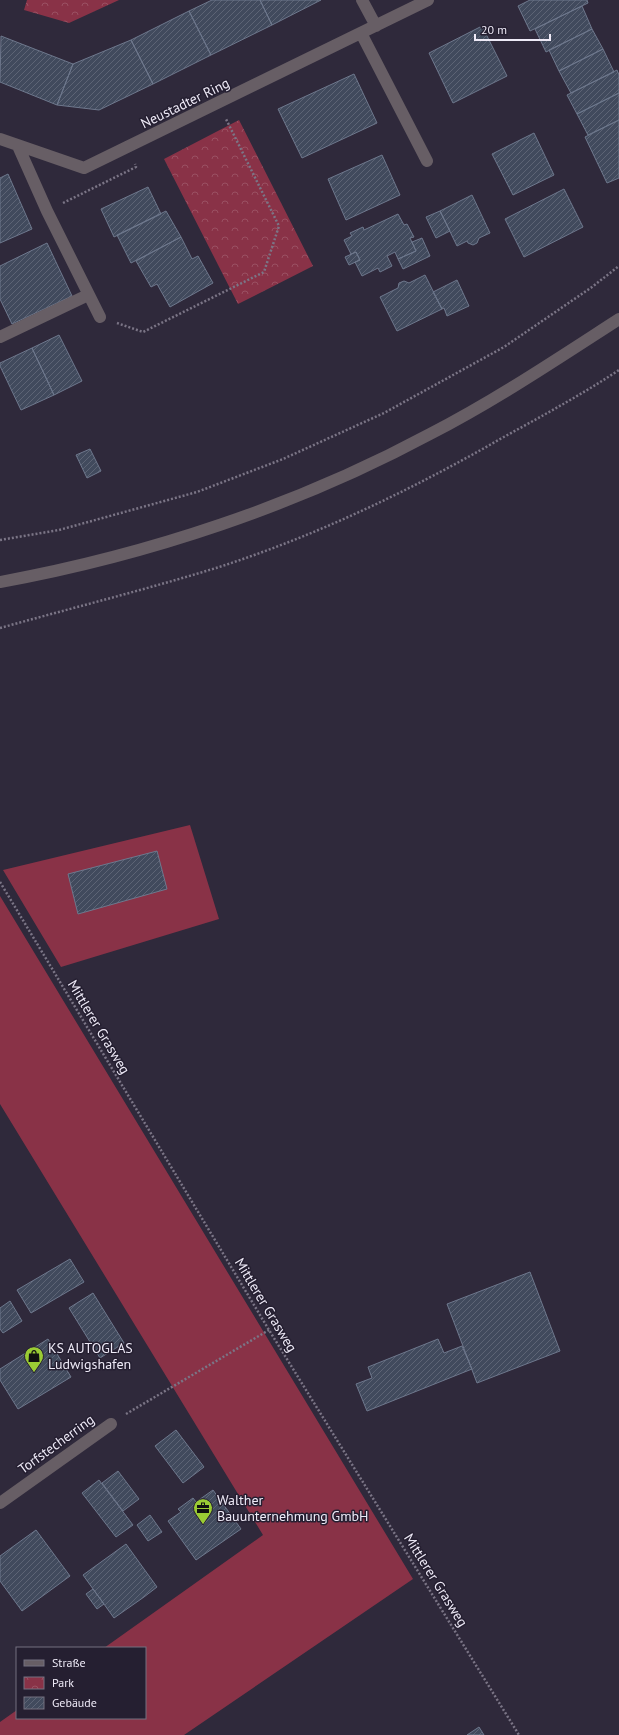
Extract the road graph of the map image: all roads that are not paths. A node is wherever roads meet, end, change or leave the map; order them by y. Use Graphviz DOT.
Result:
graph roads {
  1 [pos="362,0"];
  2 [pos="428,0"];
  3 [pos="376,26"];
  4 [pos="361,33"];
  5 [pos="0,139"];
  6 [pos="18,146"];
  7 [pos="427,161"];
  8 [pos="88,295"];
  9 [pos="100,317"];
  10 [pos="619,319"];
  11 [pos="0,337"];
  12 [pos="0,582"];
  13 [pos="110,1424"];
  14 [pos="0,1503"];
  1 -- 3 [label="street"];
  2 -- 3 [label="street, Neustadter Ring"];
  3 -- 4 [label="street, Neustadter Ring"];
  4 -- 6 [label="street, Neustadter Ring"];
  4 -- 7 [label="street"];
  5 -- 6 [label="street, Neustadter Ring"];
  6 -- 8 [label="street"];
  8 -- 9 [label="street"];
  8 -- 11 [label="street"];
  10 -- 12 [label="street"];
  13 -- 14 [label="street, Torfstecherring"];
}
